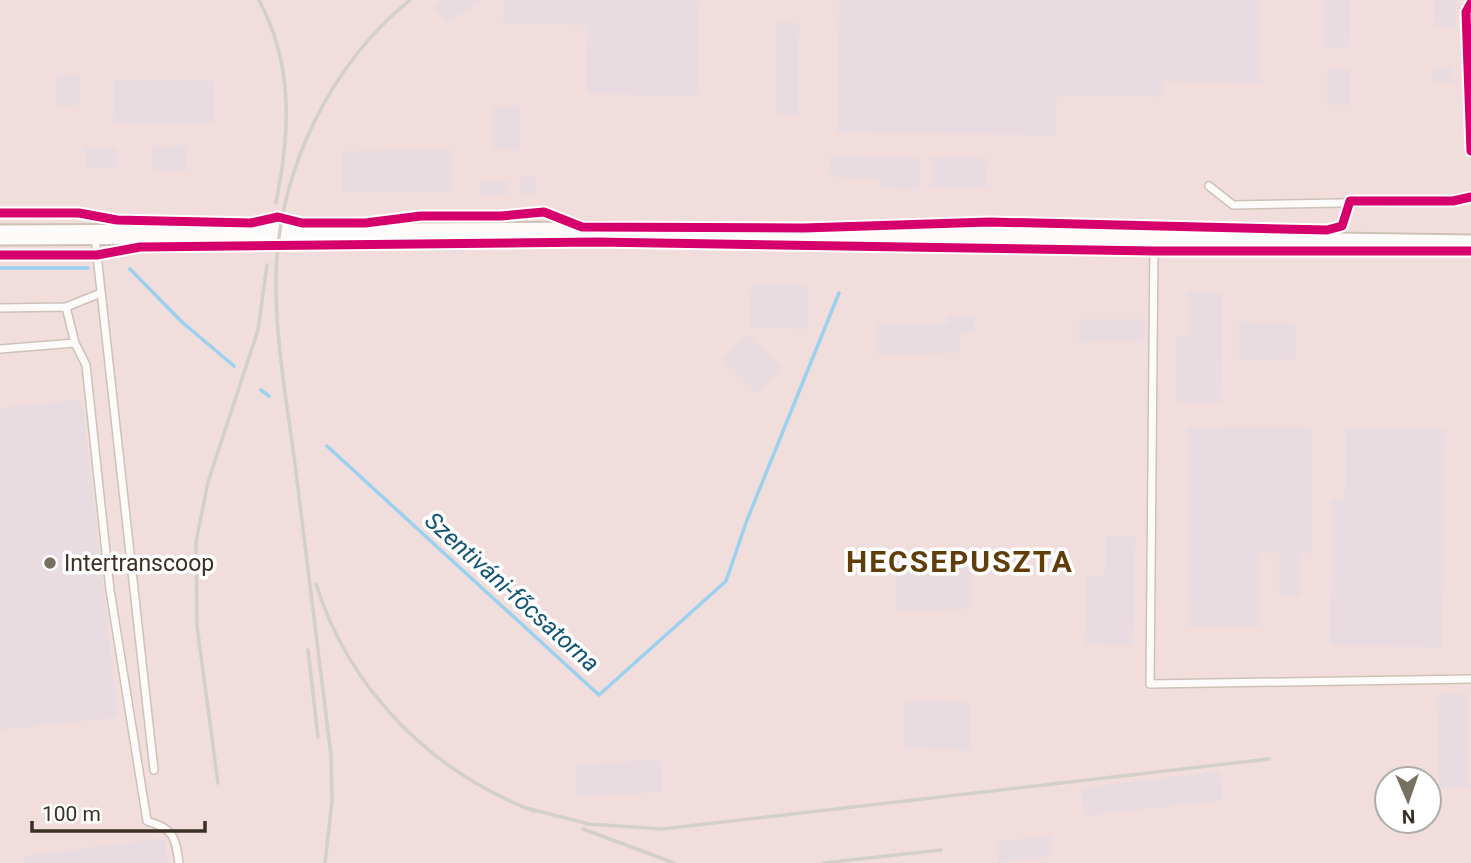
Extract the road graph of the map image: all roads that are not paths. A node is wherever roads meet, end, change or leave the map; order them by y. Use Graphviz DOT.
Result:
graph roads {
  1 [pos="1471,3"];
  2 [pos="1471,151"];
  3 [pos="1209,186"];
  4 [pos="1471,197"];
  5 [pos="95,233"];
  6 [pos="0,235"];
  7 [pos="1154,240"];
  8 [pos="1471,245"];
  9 [pos="101,293"];
  10 [pos="66,307"];
  11 [pos="0,308"];
  12 [pos="75,343"];
  13 [pos="0,349"];
  14 [pos="1471,679"];
  15 [pos="155,769"];
  16 [pos="179,863"];
  1 -- 2 [label="lane"];
  3 -- 4 [label="lane"];
  5 -- 6 [label="street"];
  5 -- 7 [label="street"];
  5 -- 9 [label="lane"];
  7 -- 8 [label="street"];
  7 -- 14 [label="lane"];
  9 -- 10 [label="lane"];
  9 -- 15 [label="lane"];
  10 -- 11 [label="lane"];
  10 -- 12 [label="lane"];
  12 -- 13 [label="lane"];
  12 -- 16 [label="lane"];
}
